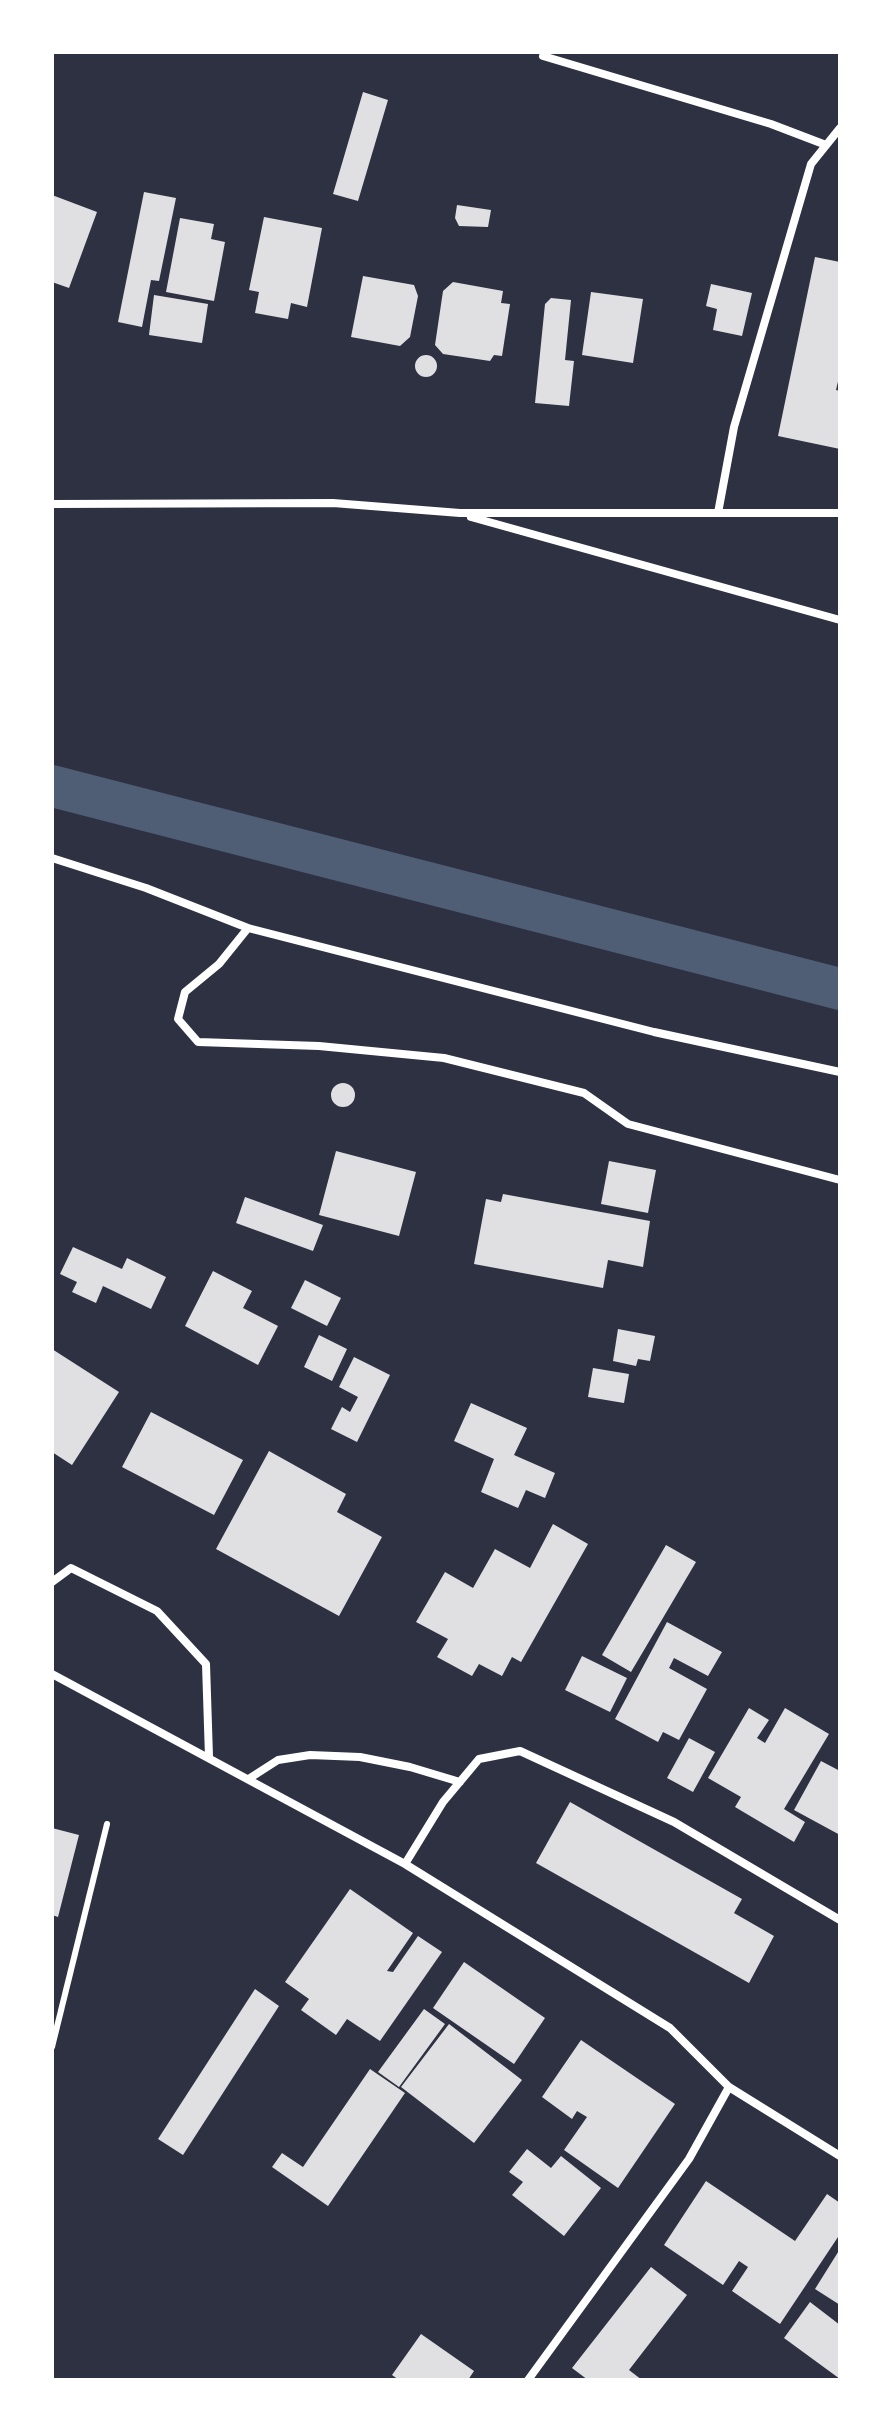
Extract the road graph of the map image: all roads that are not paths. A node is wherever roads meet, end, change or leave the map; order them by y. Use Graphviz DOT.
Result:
graph roads {
  1 [pos="543,56"];
  2 [pos="840,128"];
  3 [pos="826,145"];
  4 [pos="52,504"];
  5 [pos="460,513"];
  6 [pos="718,513"];
  7 [pos="840,513"];
  8 [pos="840,620"];
  9 [pos="52,858"];
  10 [pos="248,928"];
  11 [pos="840,1072"];
  12 [pos="840,1180"];
  13 [pos="52,1582"];
  14 [pos="52,1674"];
  15 [pos="209,1757"];
  16 [pos="250,1778"];
  17 [pos="460,1782"];
  18 [pos="107,1824"];
  19 [pos="405,1864"];
  20 [pos="840,1920"];
  21 [pos="52,2047"];
  22 [pos="729,2087"];
  23 [pos="840,2156"];
  24 [pos="528,2380"];
  1 -- 3 [label="street"];
  2 -- 3 [label="street"];
  3 -- 6 [label="street"];
  4 -- 5 [label="street"];
  5 -- 6 [label="street"];
  5 -- 8 [label="street"];
  6 -- 7 [label="street"];
  9 -- 10 [label="street"];
  10 -- 11 [label="street"];
  10 -- 12 [label="street"];
  13 -- 15 [label="street"];
  14 -- 15 [label="street"];
  15 -- 16 [label="street"];
  16 -- 17 [label="street"];
  16 -- 19 [label="street"];
  17 -- 19 [label="street"];
  17 -- 20 [label="street"];
  18 -- 21 [label="lane"];
  19 -- 22 [label="street"];
  22 -- 23 [label="street"];
  22 -- 24 [label="street"];
}
